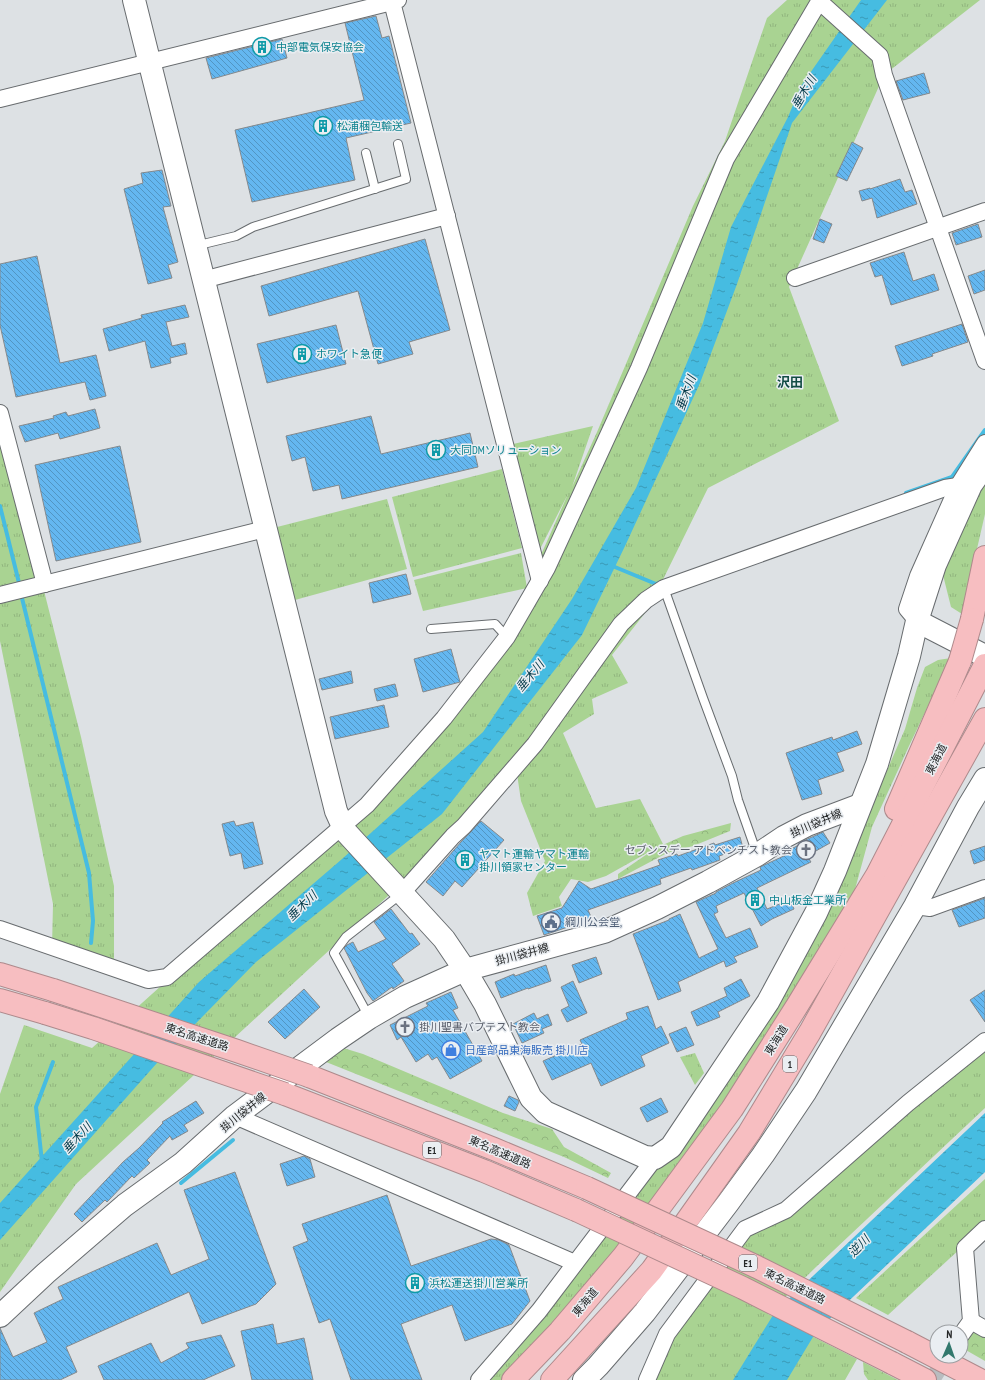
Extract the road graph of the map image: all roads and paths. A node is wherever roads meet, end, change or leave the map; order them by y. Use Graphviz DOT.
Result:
graph roads {
  1 [pos="134,0"];
  2 [pos="395,1"];
  3 [pos="820,1"];
  4 [pos="149,62"];
  5 [pos="0,99"];
  6 [pos="398,144"];
  7 [pos="366,153"];
  8 [pos="375,189"];
  9 [pos="985,211"];
  10 [pos="447,216"];
  11 [pos="938,227"];
  12 [pos="194,246"];
  13 [pos="795,278"];
  14 [pos="203,280"];
  15 [pos="985,361"];
  16 [pos="0,414"];
  17 [pos="985,443"];
  18 [pos="985,465"];
  19 [pos="958,486"];
  20 [pos="265,529"];
  21 [pos="985,557"];
  22 [pos="540,581"];
  23 [pos="39,586"];
  24 [pos="664,588"];
  25 [pos="0,595"];
  26 [pos="917,621"];
  27 [pos="431,629"];
  28 [pos="507,637"];
  29 [pos="984,664"];
  30 [pos="985,719"];
  31 [pos="985,779"];
  32 [pos="860,805"];
  33 [pos="344,828"];
  34 [pos="757,855"];
  35 [pos="985,888"];
  36 [pos="398,889"];
  37 [pos="915,906"];
  38 [pos="845,928"];
  39 [pos="0,929"];
  40 [pos="465,970"];
  41 [pos="0,974"];
  42 [pos="0,1000"];
  43 [pos="369,1018"];
  44 [pos="985,1040"];
  45 [pos="235,1116"];
  46 [pos="654,1158"];
  47 [pos="985,1229"];
  48 [pos="575,1263"];
  49 [pos="0,1316"];
  50 [pos="978,1325"];
  51 [pos="969,1330"];
  52 [pos="479,1380"];
  53 [pos="513,1380"];
  54 [pos="552,1380"];
  55 [pos="584,1380"];
  56 [pos="647,1380"];
  57 [pos="925,1380"];
  58 [pos="980,1380"];
  1 -- 4 [label="street"];
  2 -- 4 [label="street"];
  2 -- 10 [label="street"];
  3 -- 11 [label="street"];
  3 -- 22 [label="street"];
  4 -- 5 [label="street"];
  4 -- 12 [label="street"];
  6 -- 8 [label="lane"];
  7 -- 8 [label="lane"];
  8 -- 12 [label="lane"];
  9 -- 11 [label="street"];
  10 -- 14 [label="street"];
  10 -- 22 [label="street"];
  11 -- 13 [label="street"];
  11 -- 15 [label="street"];
  12 -- 14 [label="street"];
  14 -- 20 [label="street"];
  16 -- 23 [label="street"];
  17 -- 19 [label="street"];
  18 -- 26 [label="street"];
  19 -- 24 [label="street"];
  19 -- 26 [label="street"];
  20 -- 23 [label="street"];
  20 -- 33 [label="street"];
  21 -- 38 [label="highway, 1, bridge"];
  22 -- 28 [label="street"];
  23 -- 25 [label="street"];
  24 -- 34 [label="lane"];
  24 -- 36 [label="street"];
  26 -- 29 [label="street"];
  26 -- 32 [label="street"];
  27 -- 28 [label="lane"];
  28 -- 33 [label="street"];
  29 -- 38 [label="highway, 東海道 / 1"];
  30 -- 54 [label="highway, 東海道 / 1"];
  31 -- 37 [label="street"];
  32 -- 34 [label="street, 掛川袋井線"];
  32 -- 46 [label="street"];
  33 -- 36 [label="street"];
  33 -- 39 [label="street"];
  34 -- 40 [label="street, 掛川袋井線"];
  35 -- 37 [label="street"];
  36 -- 40 [label="street"];
  36 -- 43 [label="lane"];
  37 -- 55 [label="street"];
  38 -- 53 [label="highway, 東海道 / 1"];
  40 -- 43 [label="street, 掛川袋井線"];
  40 -- 46 [label="street"];
  41 -- 58 [label="highway, 東名高速道路 / E1, bridge"];
  42 -- 57 [label="highway, E1, bridge"];
  43 -- 45 [label="street, 掛川袋井線"];
  44 -- 56 [label="street"];
  45 -- 48 [label="street"];
  45 -- 49 [label="street, 掛川袋井線"];
  46 -- 48 [label="street"];
  47 -- 50 [label="street"];
  48 -- 52 [label="street"];
  50 -- 51 [label="street"];
}
